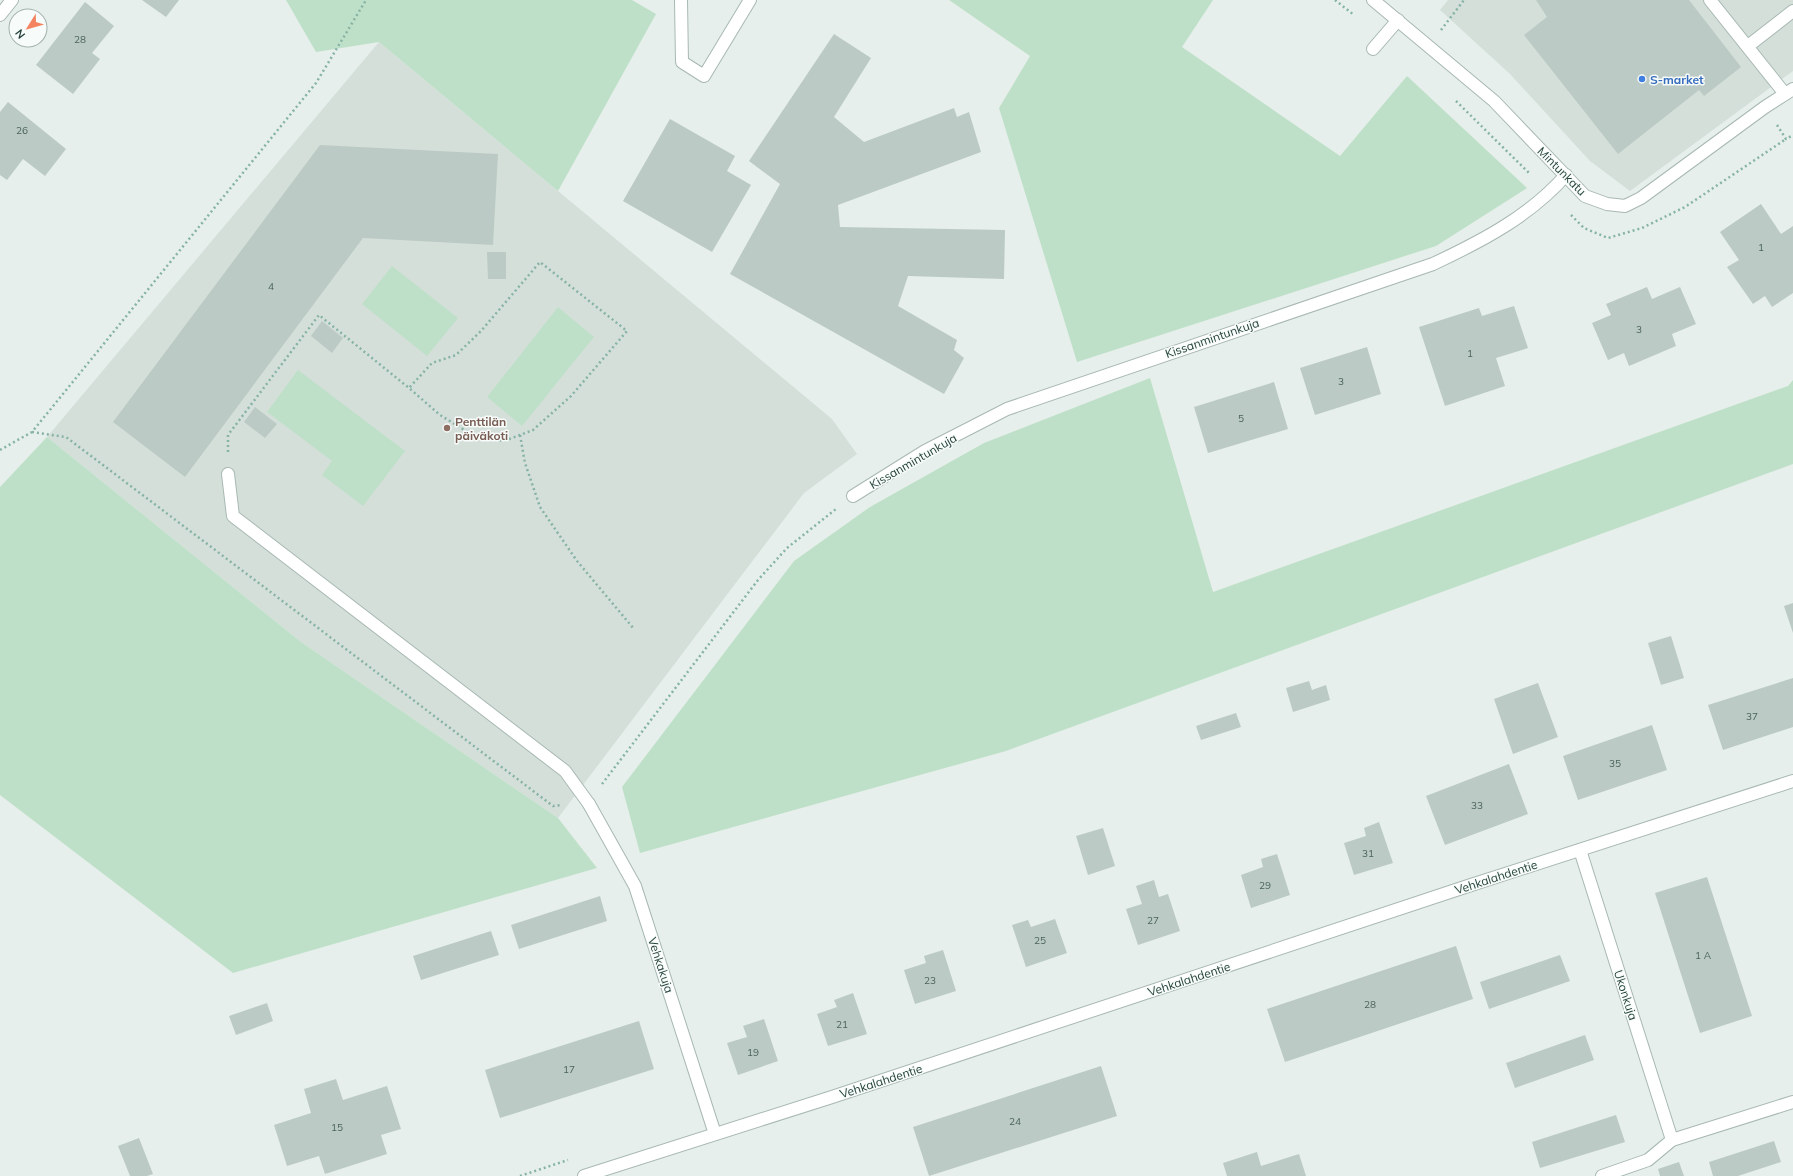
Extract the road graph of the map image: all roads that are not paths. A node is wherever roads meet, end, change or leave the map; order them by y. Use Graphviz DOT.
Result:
graph roads {
  1 [pos="12,0"];
  2 [pos="681,0"];
  3 [pos="750,0"];
  4 [pos="1373,0"];
  5 [pos="1710,0"];
  6 [pos="1793,10"];
  7 [pos="0,16"];
  8 [pos="1398,20"];
  9 [pos="1748,46"];
  10 [pos="1373,49"];
  11 [pos="1789,92"];
  12 [pos="1566,175"];
  13 [pos="228,474"];
  14 [pos="853,496"];
  15 [pos="1793,781"];
  16 [pos="1580,850"];
  17 [pos="1793,1102"];
  18 [pos="715,1134"];
  19 [pos="1672,1140"];
  20 [pos="584,1176"];
  21 [pos="1602,1176"];
  1 -- 7 [label="street"];
  2 -- 3 [label="street"];
  4 -- 8 [label="street, Mintunkatu"];
  5 -- 9 [label="street"];
  6 -- 9 [label="street"];
  8 -- 10 [label="street"];
  8 -- 12 [label="street, Mintunkatu"];
  9 -- 11 [label="street"];
  11 -- 12 [label="street, Mintunkatu"];
  12 -- 14 [label="street, Kissanmintunkuja"];
  13 -- 18 [label="street, Vehkakuja"];
  15 -- 16 [label="street, Vehkalahdentie"];
  16 -- 18 [label="street, Vehkalahdentie"];
  16 -- 19 [label="street, Ukonkuja"];
  17 -- 19 [label="street"];
  18 -- 20 [label="street, Vehkalahdentie"];
  19 -- 21 [label="street"];
}
